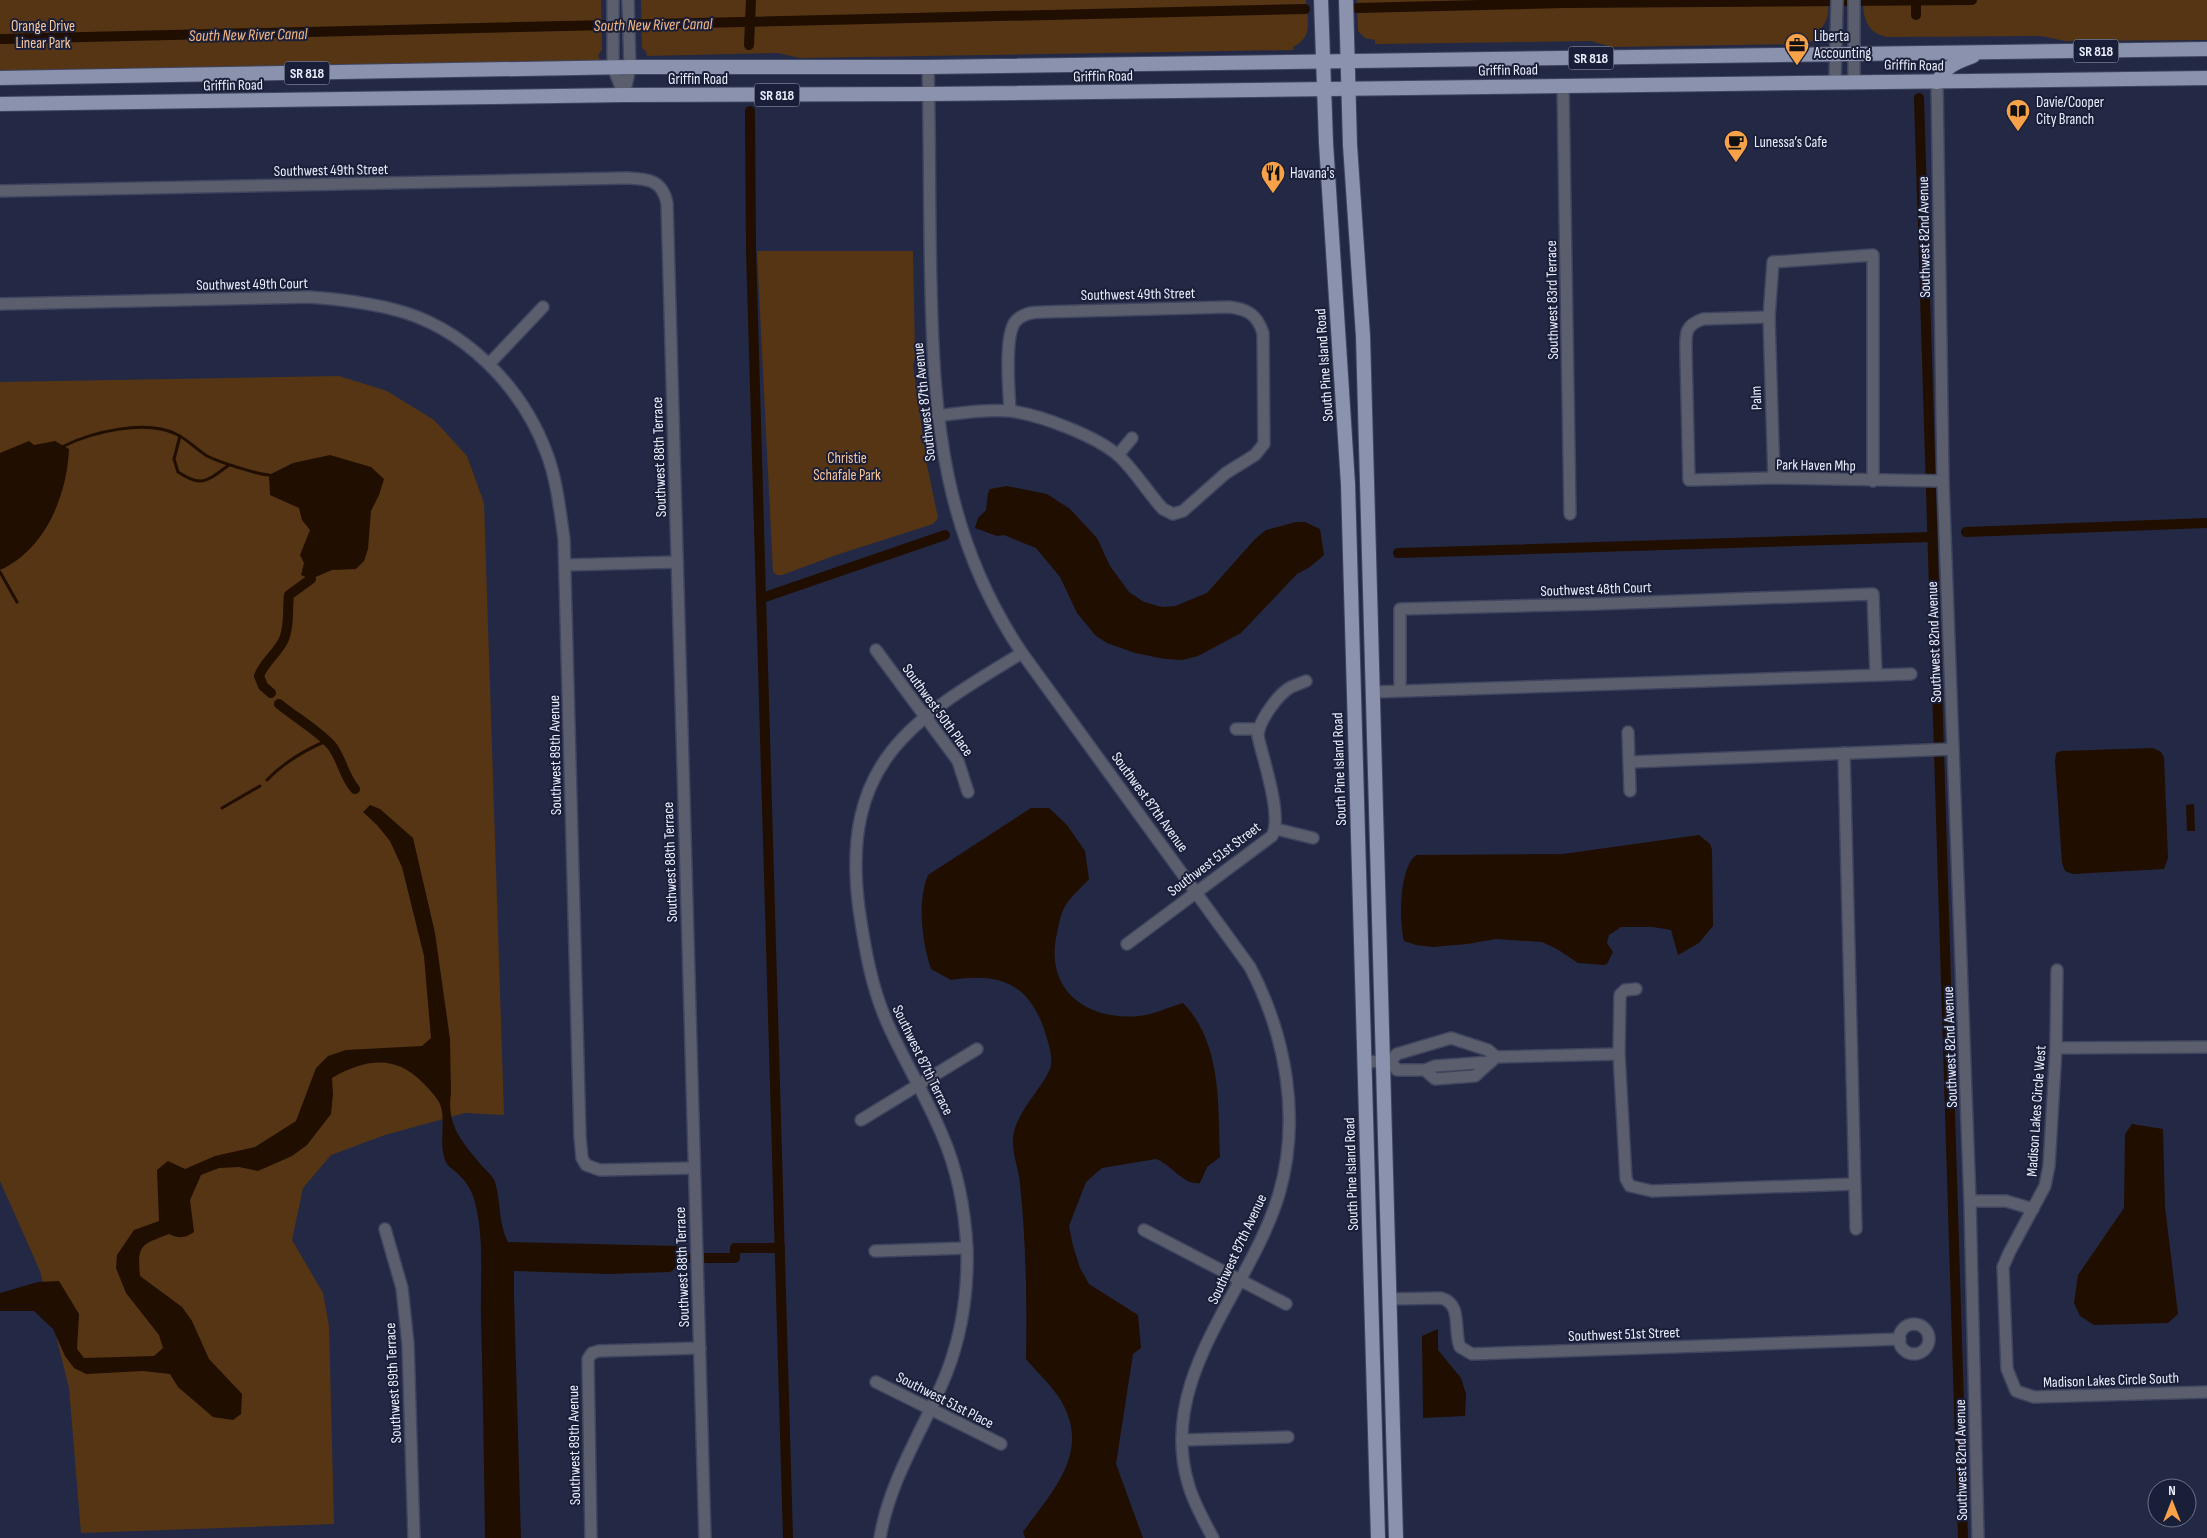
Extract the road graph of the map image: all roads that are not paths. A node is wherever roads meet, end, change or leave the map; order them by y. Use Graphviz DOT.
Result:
graph roads {
  1 [pos="612,0"];
  2 [pos="628,0"];
  3 [pos="1322,0"];
  4 [pos="1346,0"];
  5 [pos="1837,0"];
  6 [pos="1854,0"];
  7 [pos="2207,49"];
  8 [pos="1985,52"];
  9 [pos="1836,54"];
  10 [pos="1854,54"];
  11 [pos="1347,61"];
  12 [pos="1323,62"];
  13 [pos="630,67"];
  14 [pos="928,67"];
  15 [pos="613,68"];
  16 [pos="0,78"];
  17 [pos="2207,78"];
  18 [pos="1835,81"];
  19 [pos="1854,81"];
  20 [pos="1937,82"];
  21 [pos="1563,86"];
  22 [pos="1348,89"];
  23 [pos="1324,90"];
  24 [pos="929,94"];
  25 [pos="624,95"];
  26 [pos="0,104"];
  27 [pos="660,187"];
  28 [pos="0,191"];
  29 [pos="0,304"];
  30 [pos="543,307"];
  31 [pos="1769,317"];
  32 [pos="489,364"];
  33 [pos="1010,411"];
  34 [pos="937,416"];
  35 [pos="1132,438"];
  36 [pos="1118,455"];
  37 [pos="1774,478"];
  38 [pos="1873,481"];
  39 [pos="1943,481"];
  40 [pos="1570,514"];
  41 [pos="677,562"];
  42 [pos="565,565"];
  43 [pos="876,650"];
  44 [pos="1022,653"];
  45 [pos="1911,674"];
  46 [pos="1876,675"];
  47 [pos="1306,681"];
  48 [pos="1400,690"];
  49 [pos="1373,692"];
  50 [pos="925,716"];
  51 [pos="1236,729"];
  52 [pos="1258,729"];
  53 [pos="1628,732"];
  54 [pos="1948,750"];
  55 [pos="1844,753"];
  56 [pos="1630,762"];
  57 [pos="1630,791"];
  58 [pos="968,792"];
  59 [pos="1357,813"];
  60 [pos="1376,813"];
  61 [pos="1276,829"];
  62 [pos="1313,838"];
  63 [pos="1197,892"];
  64 [pos="1127,944"];
  65 [pos="2057,970"];
  66 [pos="1636,989"];
  67 [pos="1468,1044"];
  68 [pos="2207,1047"];
  69 [pos="2056,1048"];
  70 [pos="977,1049"];
  71 [pos="1619,1054"];
  72 [pos="1494,1059"];
  73 [pos="1386,1061"];
  74 [pos="1364,1062"];
  75 [pos="1461,1064"];
  76 [pos="1425,1070"];
  77 [pos="1460,1078"];
  78 [pos="918,1085"];
  79 [pos="862,1120"];
  80 [pos="694,1168"];
  81 [pos="1854,1184"];
  82 [pos="1970,1200"];
  83 [pos="2032,1209"];
  84 [pos="385,1228"];
  85 [pos="1856,1229"];
  86 [pos="1144,1230"];
  87 [pos="967,1248"];
  88 [pos="875,1251"];
  89 [pos="1241,1280"];
  90 [pos="1389,1299"];
  91 [pos="1286,1304"];
  92 [pos="1900,1339"];
  93 [pos="700,1348"];
  94 [pos="876,1382"];
  95 [pos="2016,1391"];
  96 [pos="2207,1392"];
  97 [pos="930,1409"];
  98 [pos="1288,1437"];
  99 [pos="1182,1440"];
  100 [pos="1000,1444"];
  101 [pos="414,1538"];
  102 [pos="591,1538"];
  103 [pos="705,1538"];
  104 [pos="880,1538"];
  105 [pos="1213,1538"];
  106 [pos="1378,1538"];
  107 [pos="1396,1538"];
  108 [pos="1978,1538"];
  1 -- 15 [label="street"];
  2 -- 13 [label="street"];
  3 -- 12 [label="main road, South Pine Island Road"];
  4 -- 11 [label="main road"];
  5 -- 9 [label="street"];
  6 -- 10 [label="street"];
  7 -- 8 [label="main road, Griffin Road / SR 818"];
  8 -- 10 [label="main road, Griffin Road / SR 818"];
  8 -- 20 [label="main road"];
  9 -- 10 [label="main road, Griffin Road / SR 818"];
  9 -- 11 [label="main road, Griffin Road / SR 818"];
  9 -- 18 [label="street"];
  10 -- 19 [label="street"];
  11 -- 12 [label="main road, Griffin Road / SR 818"];
  11 -- 22 [label="main road"];
  12 -- 14 [label="main road, Griffin Road / SR 818"];
  12 -- 23 [label="main road, South Pine Island Road"];
  13 -- 14 [label="main road, Griffin Road / SR 818"];
  13 -- 15 [label="main road, Griffin Road / SR 818"];
  13 -- 25 [label="street"];
  14 -- 24 [label="street, Southwest 87th Avenue"];
  15 -- 16 [label="main road, Griffin Road / SR 818"];
  15 -- 25 [label="street"];
  17 -- 20 [label="main road, Griffin Road / SR 818"];
  18 -- 19 [label="main road, Griffin Road / SR 818"];
  18 -- 21 [label="main road, Griffin Road / SR 818"];
  19 -- 20 [label="main road, Griffin Road / SR 818"];
  20 -- 39 [label="street, Southwest 82nd Avenue"];
  21 -- 22 [label="main road, Griffin Road / SR 818"];
  21 -- 40 [label="street, Southwest 83rd Terrace"];
  22 -- 23 [label="main road, Griffin Road / SR 818"];
  22 -- 49 [label="main road"];
  23 -- 24 [label="main road, Griffin Road / SR 818"];
  23 -- 59 [label="main road, South Pine Island Road"];
  24 -- 25 [label="main road, Griffin Road / SR 818"];
  24 -- 34 [label="street, Southwest 87th Avenue"];
  25 -- 26 [label="main road, Griffin Road / SR 818"];
  27 -- 28 [label="street, Southwest 49th Street"];
  27 -- 41 [label="street, Southwest 88th Terrace"];
  29 -- 32 [label="street, Southwest 49th Court"];
  30 -- 32 [label="street"];
  31 -- 37 [label="street, Palm"];
  31 -- 37 [label="street, Park Haven Mhp"];
  31 -- 38 [label="street, Palm"];
  32 -- 42 [label="street, Southwest 89th Avenue"];
  33 -- 34 [label="street"];
  33 -- 36 [label="street"];
  33 -- 36 [label="street, Southwest 49th Street"];
  34 -- 44 [label="street, Southwest 87th Avenue"];
  35 -- 36 [label="street"];
  37 -- 38 [label="street, Park Haven Mhp"];
  38 -- 39 [label="street, Park Haven Mhp"];
  39 -- 54 [label="street, Southwest 82nd Avenue"];
  41 -- 42 [label="street"];
  41 -- 80 [label="street, Southwest 88th Terrace"];
  42 -- 80 [label="street, Southwest 89th Avenue"];
  43 -- 50 [label="street, Southwest 50th Place"];
  44 -- 50 [label="street, Southwest 87th Terrace"];
  44 -- 63 [label="street, Southwest 87th Avenue"];
  45 -- 46 [label="street"];
  46 -- 48 [label="street"];
  46 -- 48 [label="street, Southwest 48th Court"];
  47 -- 52 [label="street"];
  48 -- 49 [label="street"];
  49 -- 60 [label="main road"];
  50 -- 58 [label="street, Southwest 50th Place"];
  50 -- 78 [label="street, Southwest 87th Terrace"];
  51 -- 52 [label="street"];
  52 -- 61 [label="street, Southwest 51st Street"];
  53 -- 56 [label="street"];
  54 -- 55 [label="street"];
  54 -- 82 [label="street, Southwest 82nd Avenue"];
  55 -- 56 [label="street"];
  55 -- 81 [label="street"];
  56 -- 57 [label="street"];
  59 -- 60 [label="main road"];
  59 -- 74 [label="main road, South Pine Island Road"];
  60 -- 73 [label="main road"];
  61 -- 62 [label="street"];
  61 -- 63 [label="street, Southwest 51st Street"];
  63 -- 64 [label="street, Southwest 51st Street"];
  63 -- 89 [label="street, Southwest 87th Avenue"];
  65 -- 69 [label="street, Madison Lakes Circle West"];
  66 -- 71 [label="street"];
  67 -- 72 [label="street"];
  67 -- 73 [label="street"];
  67 -- 75 [label="street"];
  68 -- 69 [label="street"];
  69 -- 83 [label="street, Madison Lakes Circle West"];
  70 -- 78 [label="street"];
  71 -- 72 [label="street"];
  71 -- 81 [label="street"];
  72 -- 75 [label="street"];
  72 -- 77 [label="street"];
  73 -- 74 [label="street"];
  73 -- 76 [label="street"];
  73 -- 90 [label="main road"];
  74 -- 106 [label="main road, South Pine Island Road"];
  75 -- 76 [label="street"];
  75 -- 77 [label="street"];
  76 -- 77 [label="street"];
  78 -- 79 [label="street"];
  78 -- 87 [label="street, Southwest 87th Terrace"];
  80 -- 93 [label="street, Southwest 88th Terrace"];
  81 -- 85 [label="street"];
  82 -- 83 [label="street"];
  82 -- 108 [label="street, Southwest 82nd Avenue"];
  83 -- 95 [label="street, Madison Lakes Circle West"];
  84 -- 101 [label="street, Southwest 89th Terrace"];
  86 -- 89 [label="street"];
  87 -- 88 [label="street"];
  87 -- 97 [label="street, Southwest 87th Terrace"];
  89 -- 91 [label="street"];
  89 -- 99 [label="street, Southwest 87th Avenue"];
  90 -- 92 [label="street, Southwest 51st Street"];
  90 -- 107 [label="main road"];
  93 -- 102 [label="street, Southwest 89th Avenue"];
  93 -- 103 [label="street, Southwest 88th Terrace"];
  94 -- 97 [label="street, Southwest 51st Place"];
  95 -- 96 [label="street, Madison Lakes Circle South"];
  97 -- 100 [label="street, Southwest 51st Place"];
  97 -- 104 [label="street, Southwest 87th Terrace"];
  98 -- 99 [label="street"];
  99 -- 105 [label="street, Southwest 87th Avenue"];
}
